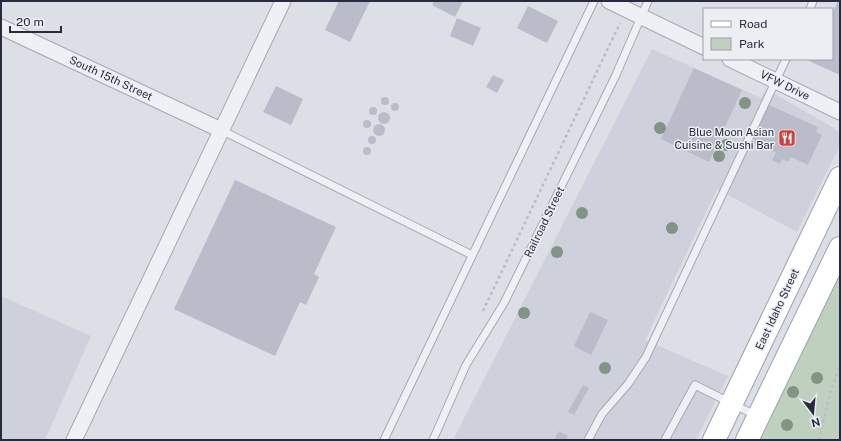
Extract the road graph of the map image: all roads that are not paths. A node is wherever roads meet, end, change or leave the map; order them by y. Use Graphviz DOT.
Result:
graph roads {
  1 [pos="283,1"];
  2 [pos="594,1"];
  3 [pos="609,1"];
  4 [pos="648,1"];
  5 [pos="641,16"];
  6 [pos="1,27"];
  7 [pos="703,47"];
  8 [pos="732,60"];
  9 [pos="786,60"];
  10 [pos="776,81"];
  11 [pos="840,112"];
  12 [pos="221,130"];
  13 [pos="840,178"];
  14 [pos="840,248"];
  15 [pos="472,255"];
  16 [pos="732,404"];
  17 [pos="758,417"];
  18 [pos="74,440"];
  19 [pos="384,440"];
  20 [pos="433,440"];
  21 [pos="588,440"];
  22 [pos="665,440"];
  23 [pos="714,440"];
  24 [pos="747,440"];
  1 -- 12 [label="street"];
  2 -- 15 [label="lane"];
  3 -- 5 [label="street"];
  4 -- 5 [label="lane, Railroad Street"];
  5 -- 7 [label="street"];
  5 -- 20 [label="lane, Railroad Street"];
  6 -- 12 [label="street, South 15th Street"];
  8 -- 10 [label="street, VFW Drive"];
  9 -- 10 [label="lane"];
  10 -- 11 [label="street, VFW Drive"];
  10 -- 21 [label="lane"];
  12 -- 15 [label="lane"];
  12 -- 18 [label="street"];
  13 -- 16 [label="main road, East Idaho Street"];
  14 -- 17 [label="main road"];
  15 -- 19 [label="lane"];
  16 -- 17 [label="lane"];
  16 -- 22 [label="lane"];
  16 -- 23 [label="main road, East Idaho Street"];
  17 -- 24 [label="main road"];
}
